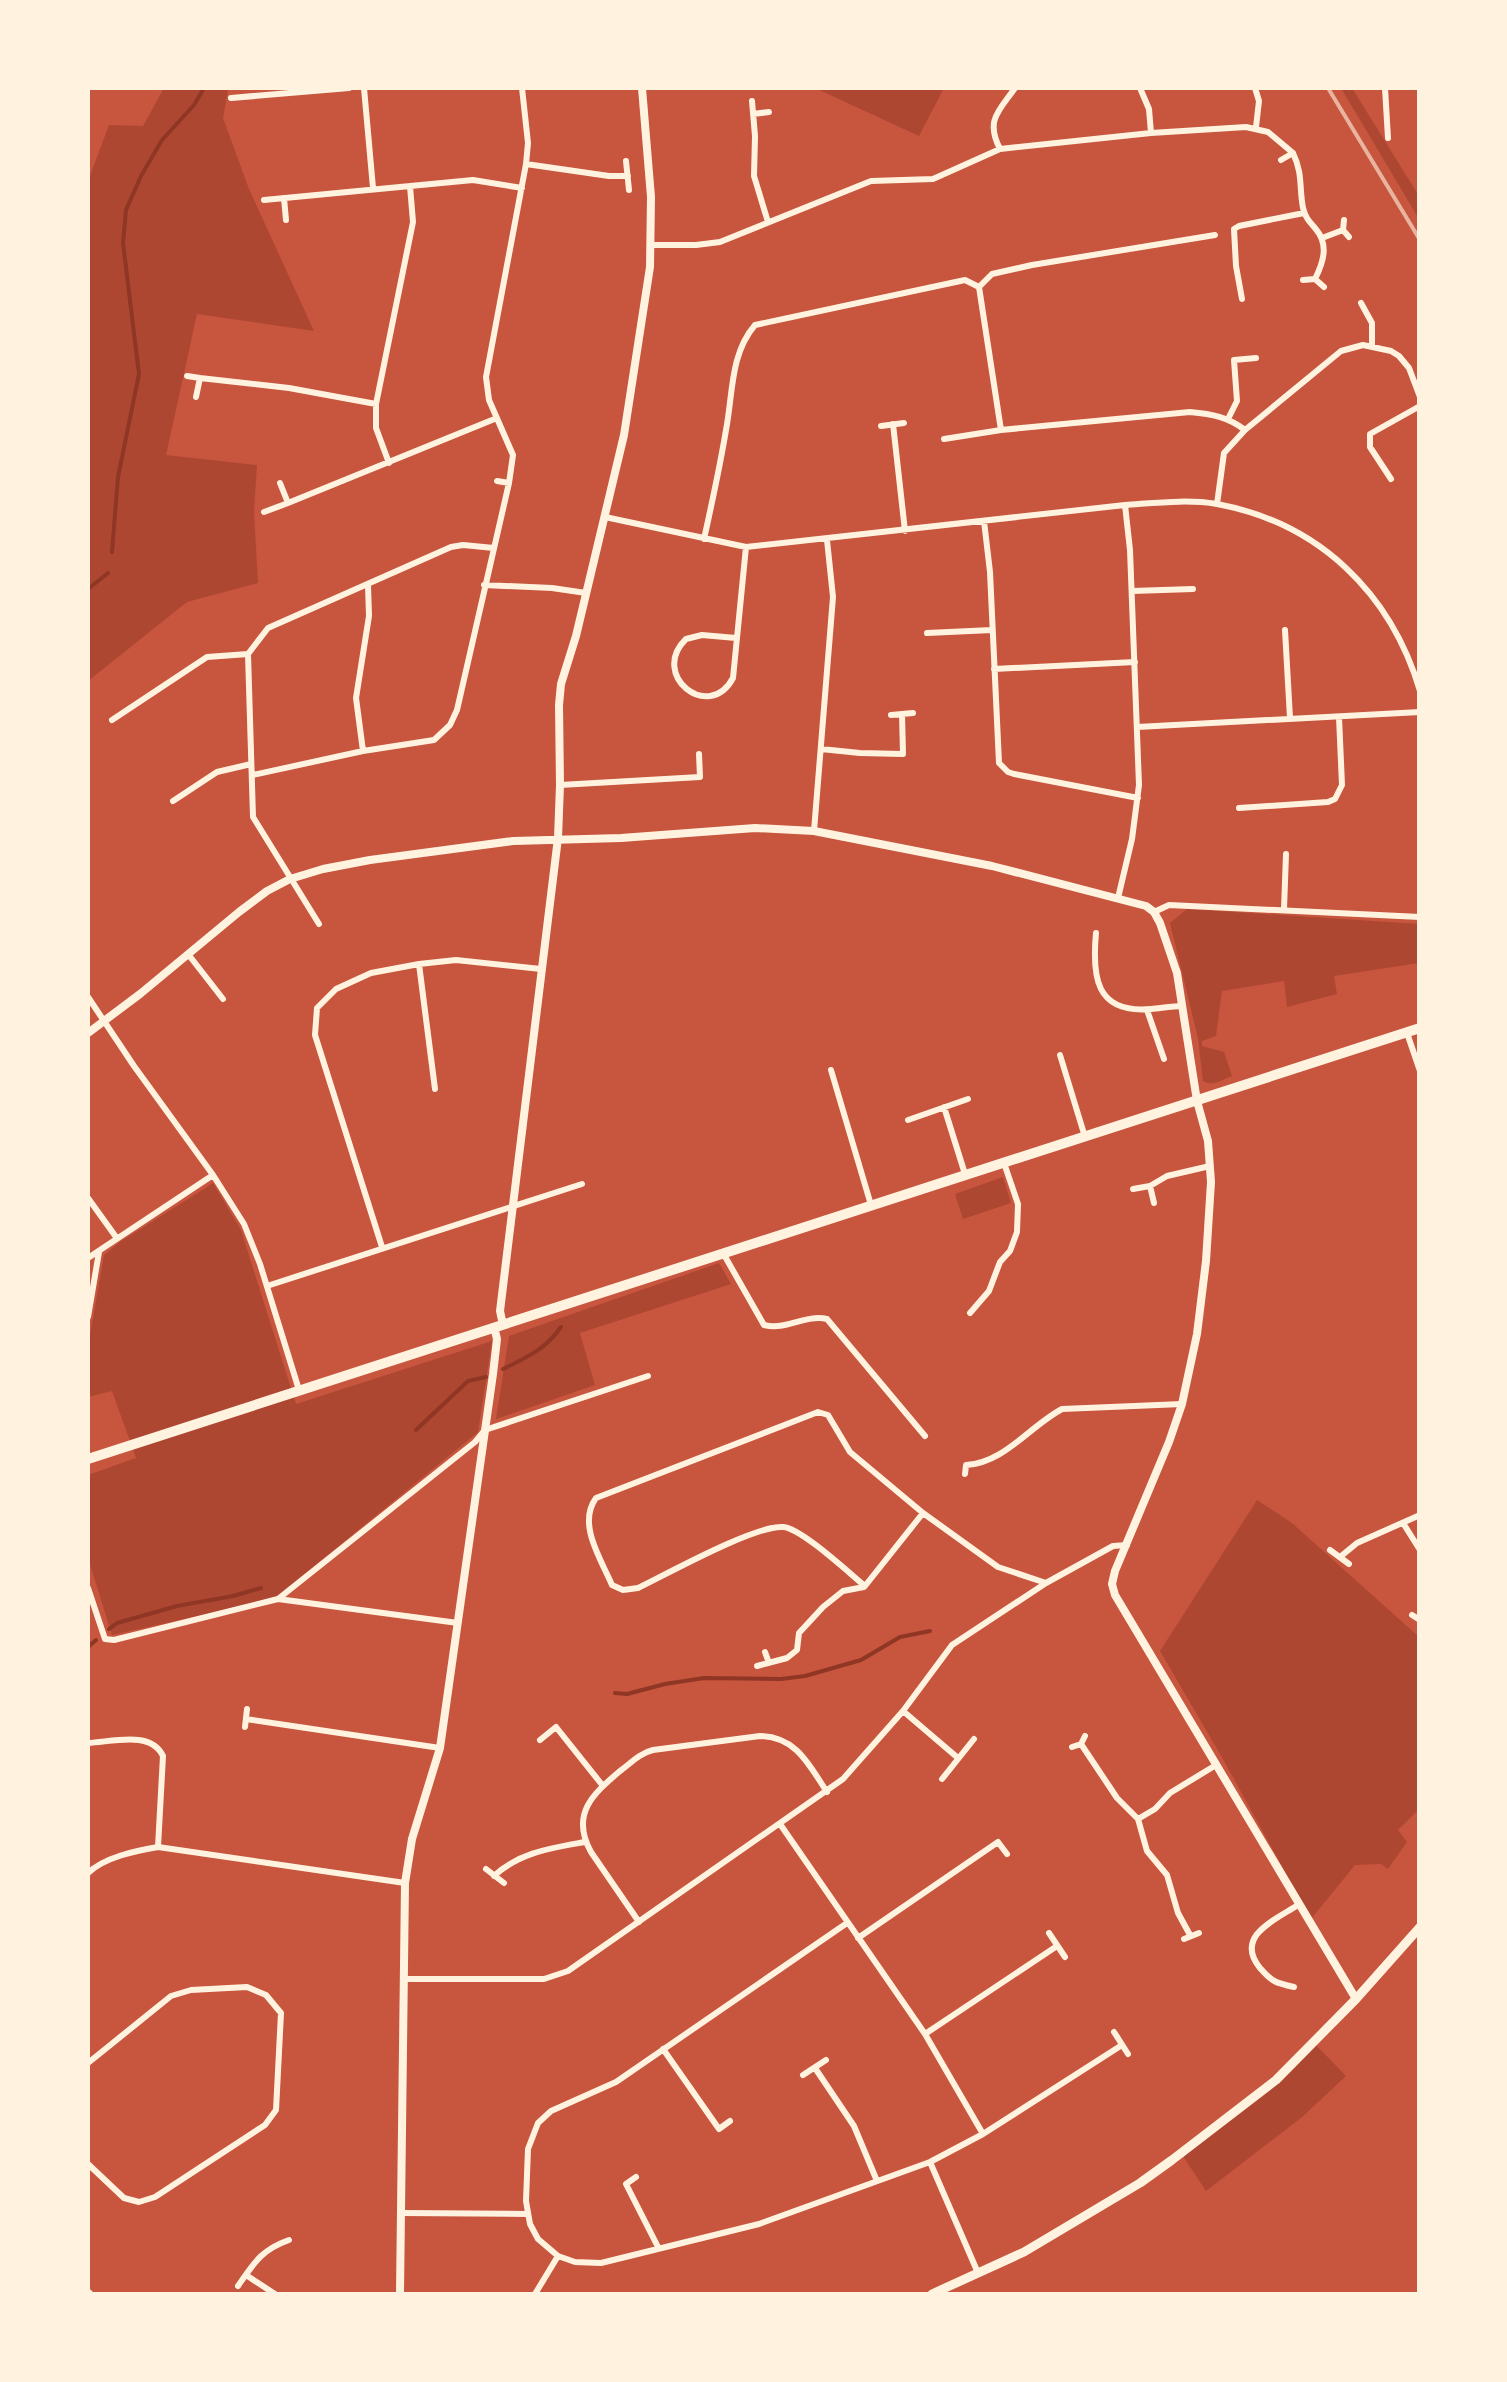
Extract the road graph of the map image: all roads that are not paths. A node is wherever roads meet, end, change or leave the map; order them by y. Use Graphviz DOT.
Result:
graph roads {
  1 [pos="349,88"];
  2 [pos="364,88"];
  3 [pos="522,88"];
  4 [pos="642,88"];
  5 [pos="1015,88"];
  6 [pos="1140,88"];
  7 [pos="1255,88"];
  8 [pos="1385,88"];
  9 [pos="250,92"];
  10 [pos="231,98"];
  11 [pos="752,102"];
  12 [pos="769,112"];
  13 [pos="754,114"];
  14 [pos="1256,127"];
  15 [pos="1151,133"];
  16 [pos="1388,138"];
  17 [pos="1000,148"];
  18 [pos="1293,154"];
  19 [pos="1281,160"];
  20 [pos="626,161"];
  21 [pos="526,164"];
  22 [pos="628,176"];
  23 [pos="410,186"];
  24 [pos="373,188"];
  25 [pos="522,188"];
  26 [pos="629,190"];
  27 [pos="284,198"];
  28 [pos="264,200"];
  29 [pos="1304,213"];
  30 [pos="286,220"];
  31 [pos="1344,220"];
  32 [pos="768,222"];
  33 [pos="1342,230"];
  34 [pos="1216,235"];
  35 [pos="1350,236"];
  36 [pos="1322,238"];
  37 [pos="652,245"];
  38 [pos="1315,279"];
  39 [pos="1304,280"];
  40 [pos="979,287"];
  41 [pos="1324,287"];
  42 [pos="1242,299"];
  43 [pos="1361,303"];
  44 [pos="1372,346"];
  45 [pos="1256,358"];
  46 [pos="186,376"];
  47 [pos="200,378"];
  48 [pos="1420,397"];
  49 [pos="196,398"];
  50 [pos="376,404"];
  51 [pos="1420,406"];
  52 [pos="497,418"];
  53 [pos="1228,419"];
  54 [pos="904,423"];
  55 [pos="893,424"];
  56 [pos="881,426"];
  57 [pos="1001,430"];
  58 [pos="1245,430"];
  59 [pos="944,439"];
  60 [pos="390,462"];
  61 [pos="1392,479"];
  62 [pos="280,482"];
  63 [pos="497,482"];
  64 [pos="509,483"];
  65 [pos="288,502"];
  66 [pos="1217,504"];
  67 [pos="1126,505"];
  68 [pos="264,512"];
  69 [pos="604,516"];
  70 [pos="984,521"];
  71 [pos="905,531"];
  72 [pos="704,539"];
  73 [pos="827,540"];
  74 [pos="494,548"];
  75 [pos="746,548"];
  76 [pos="484,584"];
  77 [pos="368,585"];
  78 [pos="1193,589"];
  79 [pos="1175,590"];
  80 [pos="1132,591"];
  81 [pos="586,593"];
  82 [pos="1176,603"];
  83 [pos="992,630"];
  84 [pos="1285,630"];
  85 [pos="927,633"];
  86 [pos="736,638"];
  87 [pos="248,654"];
  88 [pos="1134,662"];
  89 [pos="994,669"];
  90 [pos="1420,691"];
  91 [pos="1420,712"];
  92 [pos="913,713"];
  93 [pos="902,714"];
  94 [pos="891,715"];
  95 [pos="1339,717"];
  96 [pos="1290,718"];
  97 [pos="112,720"];
  98 [pos="1138,726"];
  99 [pos="822,749"];
  100 [pos="364,750"];
  101 [pos="699,754"];
  102 [pos="251,764"];
  103 [pos="253,775"];
  104 [pos="560,785"];
  105 [pos="1138,798"];
  106 [pos="173,801"];
  107 [pos="1239,808"];
  108 [pos="814,831"];
  109 [pos="558,838"];
  110 [pos="1286,854"];
  111 [pos="290,879"];
  112 [pos="1118,898"];
  113 [pos="1284,909"];
  114 [pos="1154,912"];
  115 [pos="1420,917"];
  116 [pos="319,924"];
  117 [pos="1096,933"];
  118 [pos="188,954"];
  119 [pos="418,964"];
  120 [pos="541,969"];
  121 [pos="88,997"];
  122 [pos="223,999"];
  123 [pos="1184,1006"];
  124 [pos="1147,1010"];
  125 [pos="104,1022"];
  126 [pos="1420,1028"];
  127 [pos="88,1033"];
  128 [pos="1407,1033"];
  129 [pos="1060,1055"];
  130 [pos="1164,1059"];
  131 [pos="831,1070"];
  132 [pos="1420,1071"];
  133 [pos="435,1088"];
  134 [pos="968,1099"];
  135 [pos="1197,1101"];
  136 [pos="944,1108"];
  137 [pos="908,1120"];
  138 [pos="1085,1137"];
  139 [pos="1004,1163"];
  140 [pos="1210,1166"];
  141 [pos="214,1175"];
  142 [pos="966,1176"];
  143 [pos="582,1184"];
  144 [pos="1150,1186"];
  145 [pos="1133,1189"];
  146 [pos="88,1198"];
  147 [pos="1154,1203"];
  148 [pos="871,1206"];
  149 [pos="513,1207"];
  150 [pos="116,1238"];
  151 [pos="382,1248"];
  152 [pos="99,1251"];
  153 [pos="723,1254"];
  154 [pos="88,1258"];
  155 [pos="267,1286"];
  156 [pos="970,1312"];
  157 [pos="88,1317"];
  158 [pos="499,1326"];
  159 [pos="648,1376"];
  160 [pos="299,1391"];
  161 [pos="1182,1404"];
  162 [pos="486,1430"];
  163 [pos="924,1436"];
  164 [pos="88,1459"];
  165 [pos="965,1474"];
  166 [pos="922,1514"];
  167 [pos="1420,1515"];
  168 [pos="1403,1523"];
  169 [pos="1127,1545"];
  170 [pos="1330,1550"];
  171 [pos="1420,1550"];
  172 [pos="1340,1557"];
  173 [pos="1349,1564"];
  174 [pos="1046,1582"];
  175 [pos="865,1586"];
  176 [pos="88,1588"];
  177 [pos="278,1599"];
  178 [pos="459,1623"];
  179 [pos="765,1652"];
  180 [pos="769,1663"];
  181 [pos="757,1666"];
  182 [pos="248,1709"];
  183 [pos="902,1710"];
  184 [pos="974,1738"];
  185 [pos="540,1740"];
  186 [pos="88,1743"];
  187 [pos="1072,1747"];
  188 [pos="440,1748"];
  189 [pos="958,1758"];
  190 [pos="1216,1765"];
  191 [pos="942,1778"];
  192 [pos="603,1786"];
  193 [pos="827,1792"];
  194 [pos="1138,1820"];
  195 [pos="780,1824"];
  196 [pos="586,1842"];
  197 [pos="158,1847"];
  198 [pos="1007,1854"];
  199 [pos="486,1869"];
  200 [pos="88,1873"];
  201 [pos="494,1876"];
  202 [pos="404,1883"];
  203 [pos="504,1884"];
  204 [pos="1298,1905"];
  205 [pos="639,1922"];
  206 [pos="847,1923"];
  207 [pos="1420,1927"];
  208 [pos="1049,1933"];
  209 [pos="1191,1936"];
  210 [pos="858,1938"];
  211 [pos="1057,1946"];
  212 [pos="1065,1957"];
  213 [pos="403,1979"];
  214 [pos="1294,1987"];
  215 [pos="1356,1999"];
  216 [pos="1114,2032"];
  217 [pos="925,2034"];
  218 [pos="1122,2045"];
  219 [pos="663,2049"];
  220 [pos="1128,2054"];
  221 [pos="826,2060"];
  222 [pos="88,2061"];
  223 [pos="815,2068"];
  224 [pos="804,2075"];
  225 [pos="730,2121"];
  226 [pos="983,2134"];
  227 [pos="930,2162"];
  228 [pos="88,2164"];
  229 [pos="636,2177"];
  230 [pos="877,2181"];
  231 [pos="402,2213"];
  232 [pos="527,2214"];
  233 [pos="289,2240"];
  234 [pos="658,2248"];
  235 [pos="558,2256"];
  236 [pos="978,2273"];
  237 [pos="246,2274"];
  238 [pos="238,2286"];
  239 [pos="275,2294"];
  240 [pos="400,2294"];
  241 [pos="535,2294"];
  242 [pos="932,2294"];
  1 -- 9 [label="street"];
  2 -- 24 [label="street"];
  3 -- 21 [label="street"];
  4 -- 37 [label="street"];
  5 -- 17 [label="street"];
  6 -- 15 [label="street"];
  7 -- 14 [label="street"];
  8 -- 16 [label="street"];
  9 -- 10 [label="street"];
  11 -- 13 [label="street"];
  12 -- 13 [label="street"];
  13 -- 32 [label="street"];
  14 -- 15 [label="street"];
  14 -- 18 [label="street"];
  15 -- 17 [label="street"];
  17 -- 32 [label="street"];
  18 -- 19 [label="street"];
  18 -- 29 [label="street"];
  20 -- 22 [label="street"];
  21 -- 22 [label="street"];
  21 -- 25 [label="street"];
  22 -- 26 [label="street"];
  23 -- 24 [label="street"];
  23 -- 25 [label="street"];
  23 -- 50 [label="street"];
  24 -- 27 [label="street"];
  25 -- 52 [label="street"];
  27 -- 28 [label="street"];
  27 -- 30 [label="street"];
  29 -- 36 [label="street"];
  29 -- 42 [label="street"];
  31 -- 33 [label="street"];
  32 -- 37 [label="street"];
  33 -- 35 [label="street"];
  33 -- 36 [label="street"];
  34 -- 40 [label="street"];
  36 -- 38 [label="street"];
  37 -- 69 [label="street"];
  38 -- 39 [label="street"];
  38 -- 41 [label="street"];
  40 -- 57 [label="street"];
  40 -- 72 [label="street"];
  43 -- 44 [label="street"];
  44 -- 48 [label="street"];
  44 -- 58 [label="street"];
  45 -- 53 [label="street"];
  46 -- 47 [label="street"];
  47 -- 49 [label="street"];
  47 -- 50 [label="street"];
  50 -- 60 [label="street"];
  51 -- 61 [label="street"];
  52 -- 60 [label="street"];
  52 -- 64 [label="street"];
  53 -- 57 [label="street"];
  53 -- 58 [label="street"];
  54 -- 55 [label="street"];
  55 -- 56 [label="street"];
  55 -- 71 [label="street"];
  57 -- 59 [label="street"];
  58 -- 66 [label="street"];
  60 -- 65 [label="street"];
  62 -- 65 [label="street"];
  63 -- 64 [label="street"];
  64 -- 74 [label="street"];
  65 -- 68 [label="street"];
  66 -- 67 [label="street"];
  66 -- 90 [label="street"];
  67 -- 70 [label="street"];
  67 -- 80 [label="street"];
  69 -- 72 [label="street"];
  69 -- 81 [label="street"];
  70 -- 71 [label="street"];
  70 -- 83 [label="street"];
  71 -- 73 [label="street"];
  72 -- 75 [label="street"];
  73 -- 75 [label="street"];
  73 -- 99 [label="street"];
  74 -- 76 [label="street"];
  74 -- 77 [label="street"];
  75 -- 86 [label="street"];
  76 -- 81 [label="street"];
  76 -- 100 [label="street"];
  77 -- 87 [label="street"];
  77 -- 100 [label="street"];
  78 -- 79 [label="street"];
  79 -- 80 [label="street"];
  79 -- 82 [label="street"];
  80 -- 88 [label="street"];
  81 -- 104 [label="street"];
  83 -- 85 [label="street"];
  83 -- 89 [label="street"];
  84 -- 96 [label="street"];
  86 -- 86 [label="street"];
  87 -- 97 [label="street"];
  87 -- 102 [label="street"];
  88 -- 89 [label="street"];
  88 -- 98 [label="street"];
  89 -- 105 [label="street"];
  91 -- 95 [label="street"];
  92 -- 93 [label="street"];
  93 -- 94 [label="street"];
  93 -- 99 [label="street"];
  95 -- 96 [label="street"];
  95 -- 107 [label="street"];
  96 -- 98 [label="street"];
  98 -- 105 [label="street"];
  99 -- 108 [label="street"];
  100 -- 103 [label="street"];
  101 -- 104 [label="street"];
  102 -- 103 [label="street"];
  102 -- 106 [label="street"];
  103 -- 111 [label="street"];
  104 -- 109 [label="street"];
  105 -- 112 [label="street"];
  108 -- 109 [label="street"];
  108 -- 112 [label="street"];
  109 -- 111 [label="street"];
  109 -- 120 [label="street"];
  110 -- 113 [label="street"];
  111 -- 116 [label="street"];
  111 -- 118 [label="street"];
  112 -- 114 [label="street"];
  113 -- 114 [label="street"];
  113 -- 115 [label="street"];
  114 -- 123 [label="street"];
  117 -- 124 [label="street"];
  118 -- 122 [label="street"];
  118 -- 125 [label="street"];
  119 -- 120 [label="street"];
  119 -- 133 [label="street"];
  119 -- 151 [label="street"];
  120 -- 149 [label="street"];
  121 -- 125 [label="street"];
  123 -- 124 [label="street"];
  123 -- 135 [label="street"];
  124 -- 130 [label="street"];
  125 -- 127 [label="street"];
  125 -- 141 [label="street"];
  126 -- 128 [label="main road"];
  128 -- 132 [label="street"];
  128 -- 135 [label="main road"];
  129 -- 138 [label="street"];
  131 -- 148 [label="street"];
  134 -- 136 [label="street"];
  135 -- 138 [label="main road"];
  135 -- 140 [label="street"];
  136 -- 137 [label="street"];
  136 -- 142 [label="street"];
  138 -- 139 [label="main road"];
  139 -- 142 [label="main road"];
  139 -- 156 [label="street"];
  140 -- 144 [label="street"];
  140 -- 161 [label="street"];
  141 -- 150 [label="street"];
  141 -- 155 [label="street"];
  142 -- 148 [label="main road"];
  143 -- 149 [label="street"];
  144 -- 145 [label="street"];
  144 -- 147 [label="street"];
  146 -- 150 [label="street"];
  148 -- 153 [label="main road"];
  149 -- 151 [label="street"];
  149 -- 158 [label="street"];
  150 -- 152 [label="street"];
  151 -- 155 [label="street"];
  152 -- 154 [label="street"];
  152 -- 157 [label="street"];
  153 -- 158 [label="main road"];
  153 -- 163 [label="street"];
  155 -- 160 [label="street"];
  158 -- 160 [label="main road"];
  158 -- 162 [label="street"];
  159 -- 162 [label="street"];
  160 -- 164 [label="main road"];
  161 -- 165 [label="street"];
  161 -- 169 [label="street"];
  162 -- 177 [label="street"];
  162 -- 178 [label="street"];
  166 -- 174 [label="street"];
  166 -- 175 [label="street"];
  166 -- 175 [label="street"];
  167 -- 168 [label="street"];
  168 -- 171 [label="street"];
  168 -- 172 [label="street"];
  169 -- 174 [label="street"];
  169 -- 190 [label="street"];
  170 -- 172 [label="street"];
  172 -- 173 [label="street"];
  174 -- 183 [label="street"];
  175 -- 180 [label="street"];
  176 -- 177 [label="street"];
  177 -- 178 [label="street"];
  178 -- 188 [label="street"];
  179 -- 180 [label="street"];
  180 -- 181 [label="street"];
  182 -- 188 [label="street"];
  183 -- 189 [label="street"];
  183 -- 193 [label="street"];
  184 -- 189 [label="street"];
  185 -- 192 [label="street"];
  186 -- 197 [label="street"];
  187 -- 194 [label="street"];
  188 -- 202 [label="street"];
  189 -- 191 [label="street"];
  190 -- 194 [label="street"];
  190 -- 204 [label="street"];
  192 -- 193 [label="street"];
  192 -- 196 [label="street"];
  193 -- 195 [label="street"];
  194 -- 209 [label="street"];
  195 -- 205 [label="street"];
  195 -- 206 [label="street"];
  196 -- 201 [label="street"];
  196 -- 205 [label="street"];
  197 -- 200 [label="street"];
  197 -- 202 [label="street"];
  198 -- 210 [label="street"];
  199 -- 201 [label="street"];
  201 -- 203 [label="street"];
  202 -- 213 [label="street"];
  204 -- 214 [label="street"];
  204 -- 215 [label="street"];
  205 -- 213 [label="street"];
  206 -- 210 [label="street"];
  206 -- 219 [label="street"];
  207 -- 215 [label="main road"];
  208 -- 211 [label="street"];
  210 -- 217 [label="street"];
  211 -- 212 [label="street"];
  211 -- 217 [label="street"];
  213 -- 231 [label="street"];
  215 -- 236 [label="main road"];
  216 -- 218 [label="street"];
  217 -- 226 [label="street"];
  218 -- 220 [label="street"];
  218 -- 226 [label="street"];
  219 -- 225 [label="street"];
  219 -- 232 [label="street"];
  221 -- 223 [label="street"];
  222 -- 228 [label="street"];
  223 -- 224 [label="street"];
  223 -- 230 [label="street"];
  226 -- 227 [label="street"];
  227 -- 230 [label="street"];
  227 -- 236 [label="street"];
  229 -- 234 [label="street"];
  230 -- 234 [label="street"];
  231 -- 232 [label="street"];
  231 -- 240 [label="street"];
  232 -- 235 [label="street"];
  233 -- 237 [label="street"];
  234 -- 235 [label="street"];
  235 -- 241 [label="street"];
  236 -- 242 [label="main road"];
  237 -- 238 [label="street"];
  237 -- 239 [label="street"];
}
